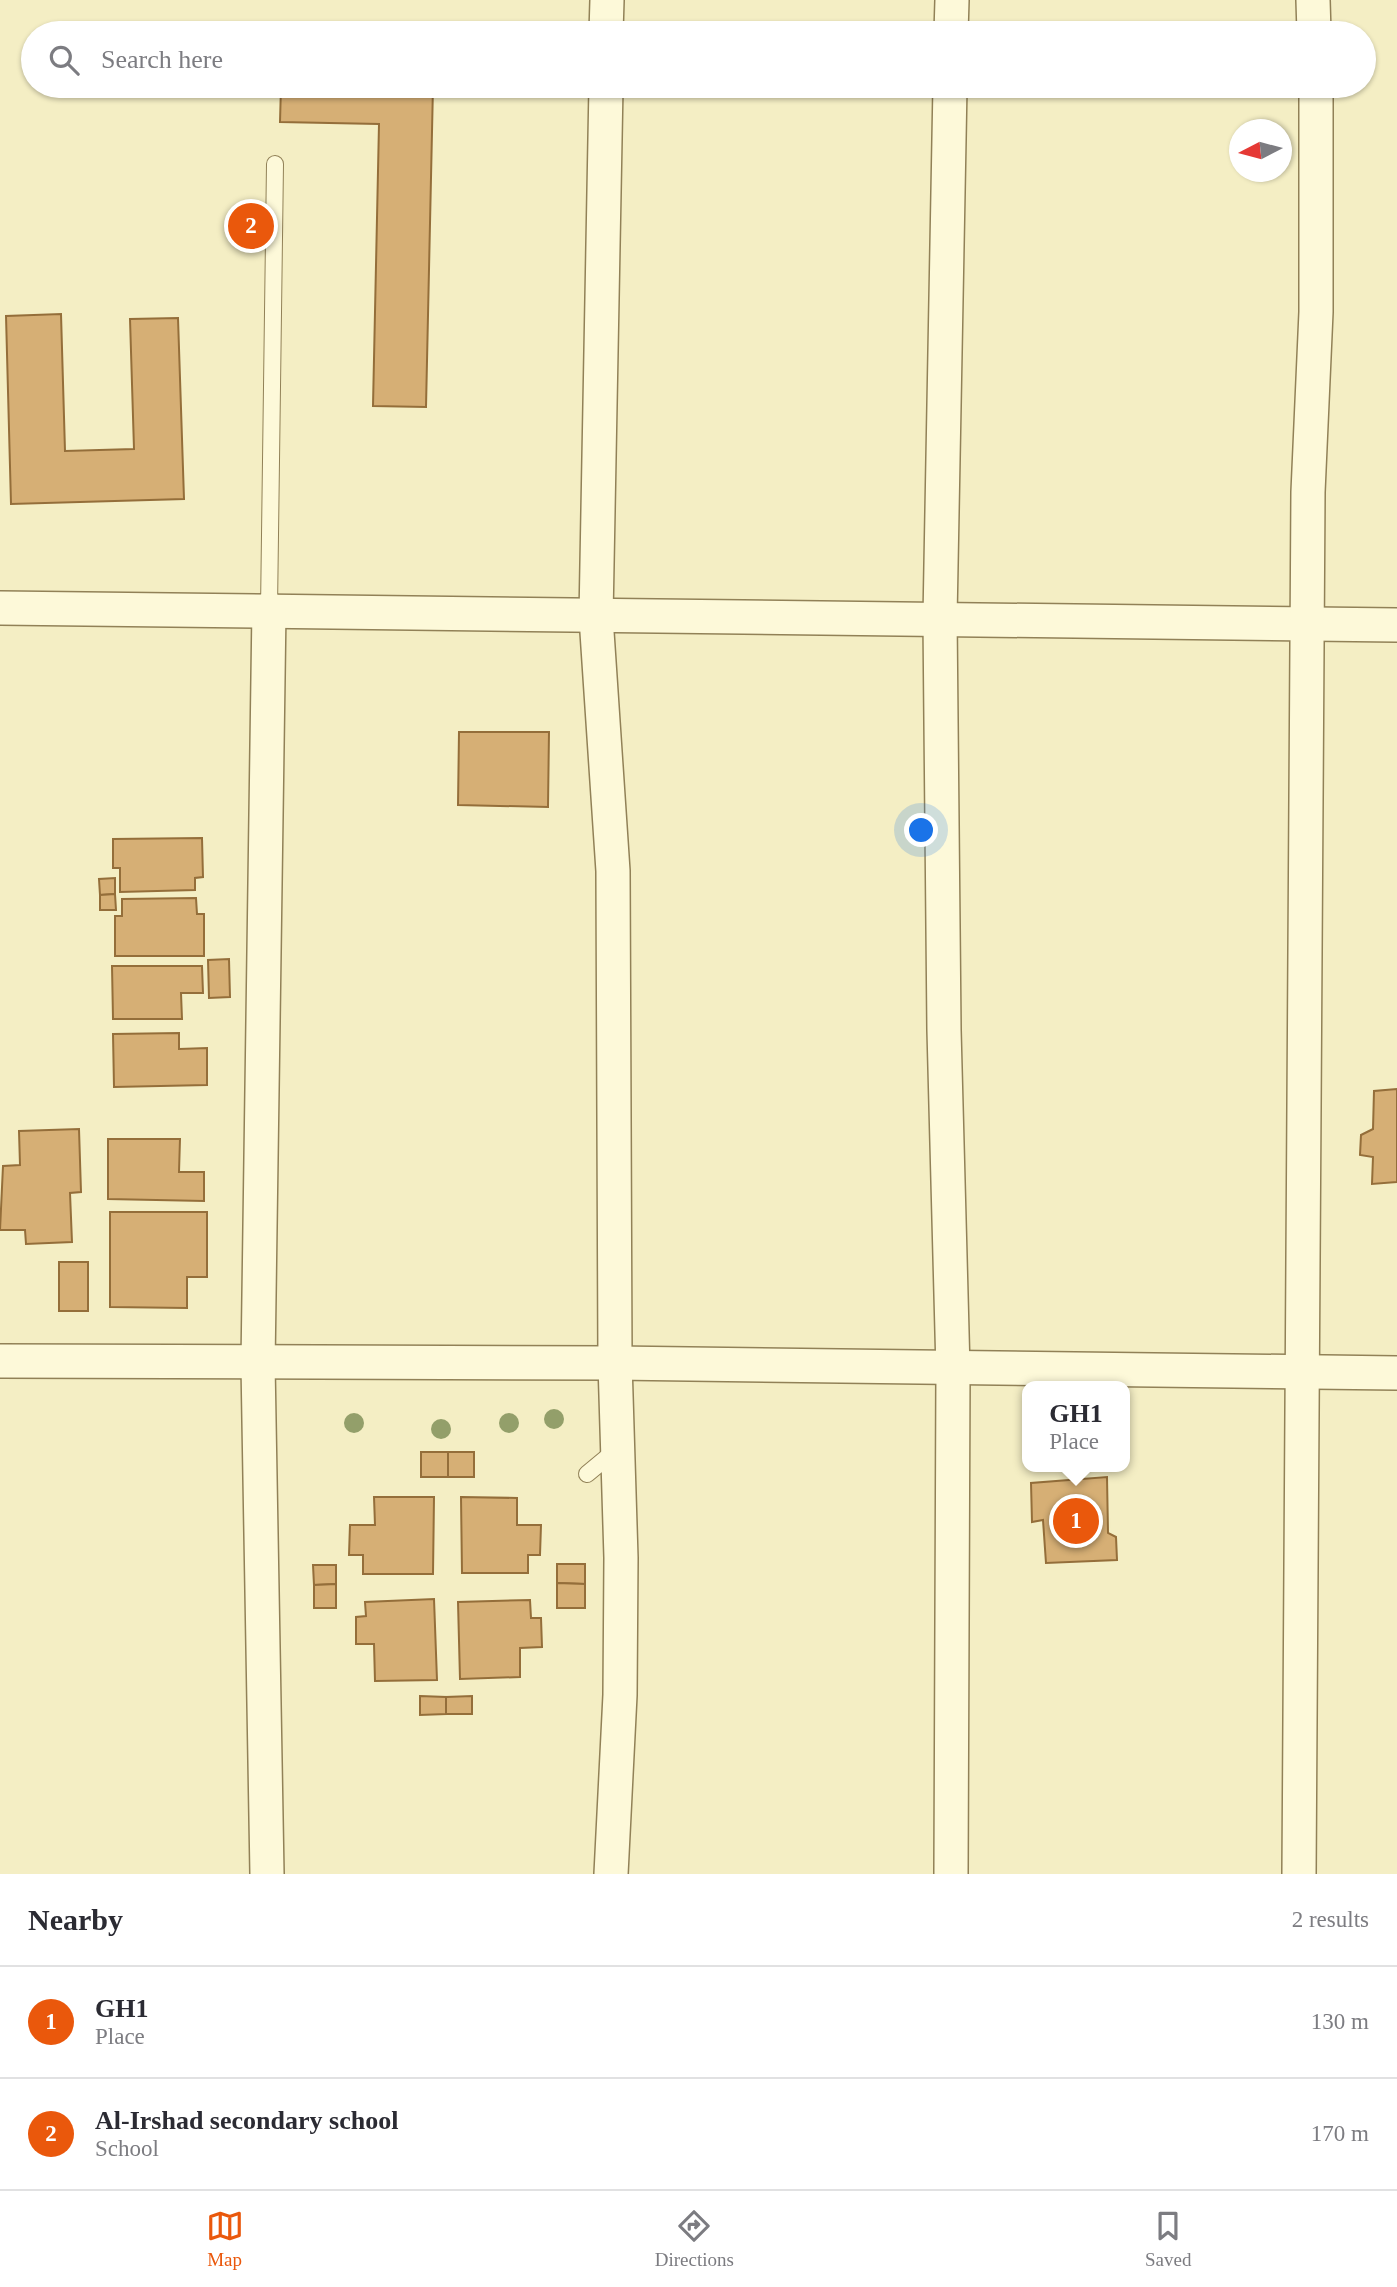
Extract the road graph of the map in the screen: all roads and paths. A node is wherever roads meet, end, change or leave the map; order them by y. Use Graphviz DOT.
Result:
graph roads {
  1 [pos="607,0"];
  2 [pos="952,0"];
  3 [pos="1314,0"];
  4 [pos="606,21"];
  5 [pos="951,21"];
  6 [pos="1314,21"];
  7 [pos="606,98"];
  8 [pos="950,98"];
  9 [pos="1315,98"];
  10 [pos="275,164"];
  11 [pos="0,608"];
  12 [pos="269,609"];
  13 [pos="596,617"];
  14 [pos="940,618"];
  15 [pos="1309,623"];
  16 [pos="1397,625"];
  17 [pos="0,1361"];
  18 [pos="615,1363"];
  19 [pos="258,1364"];
  20 [pos="953,1370"];
  21 [pos="1303,1372"];
  22 [pos="1397,1373"];
  23 [pos="617,1450"];
  24 [pos="587,1474"];
  25 [pos="267,1874"];
  26 [pos="611,1874"];
  27 [pos="951,1874"];
  28 [pos="1299,1874"];
  1 -- 4 [label="street"];
  2 -- 5 [label="street"];
  3 -- 6 [label="street"];
  7 -- 13 [label="street"];
  8 -- 14 [label="street"];
  9 -- 15 [label="street"];
  10 -- 12 [label="lane"];
  11 -- 12 [label="street"];
  12 -- 13 [label="street"];
  12 -- 19 [label="street"];
  13 -- 14 [label="street"];
  13 -- 18 [label="street"];
  14 -- 15 [label="street"];
  14 -- 20 [label="street"];
  15 -- 16 [label="street"];
  15 -- 21 [label="street"];
  17 -- 19 [label="street"];
  18 -- 19 [label="street"];
  18 -- 20 [label="street"];
  18 -- 23 [label="street"];
  19 -- 25 [label="street"];
  20 -- 21 [label="street"];
  20 -- 27 [label="street"];
  21 -- 22 [label="street"];
  21 -- 28 [label="street"];
  23 -- 24 [label="lane"];
  23 -- 26 [label="street"];
}
